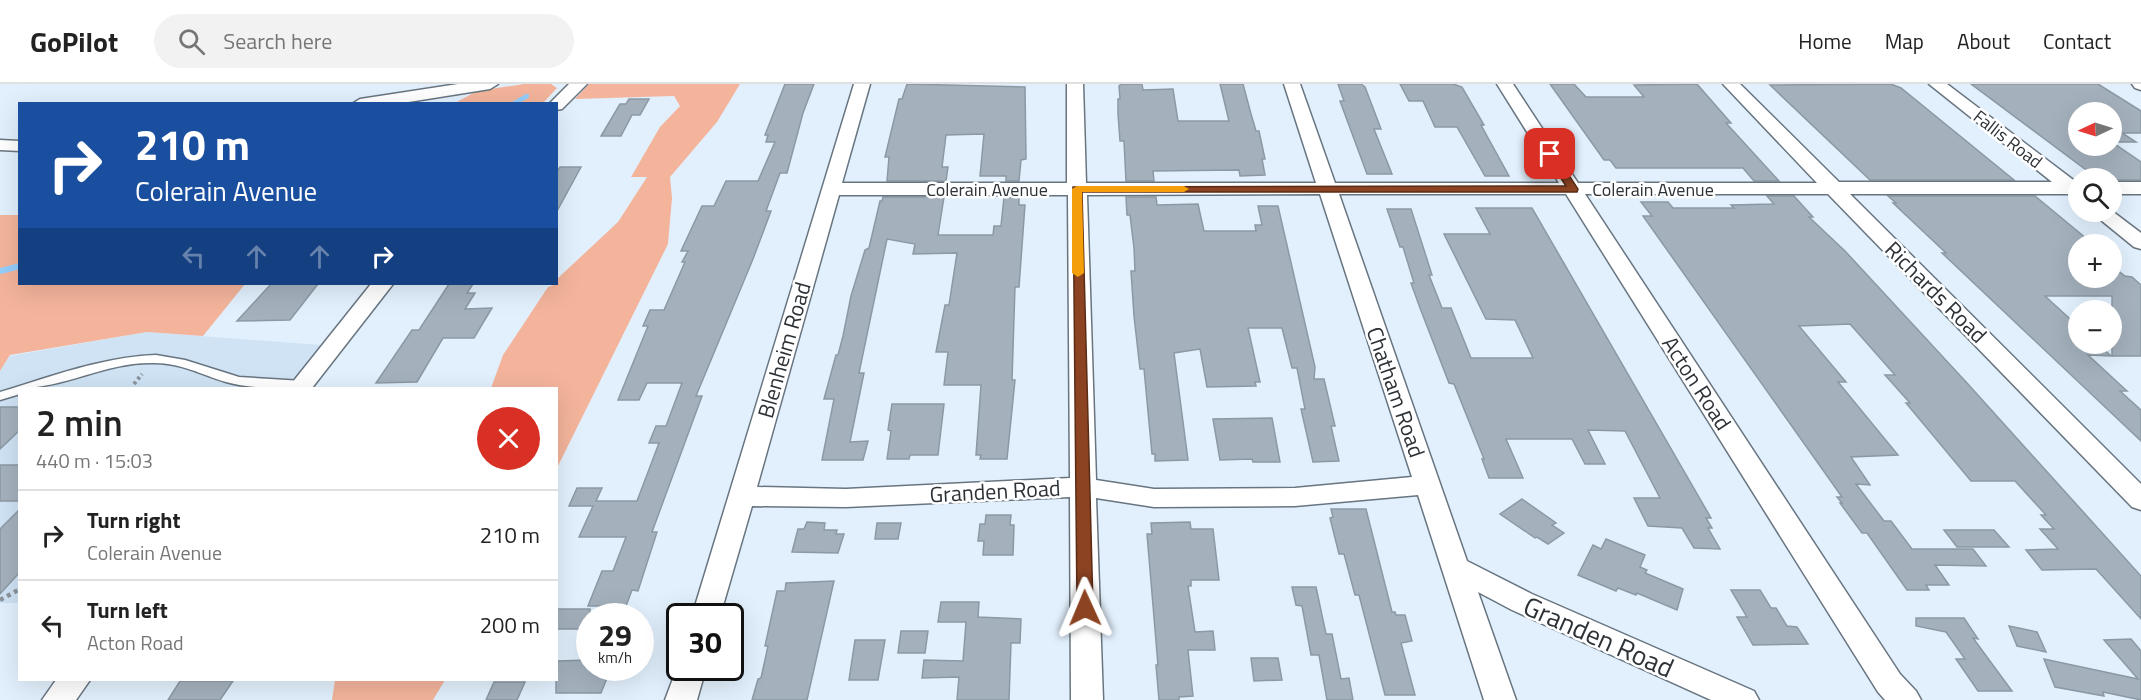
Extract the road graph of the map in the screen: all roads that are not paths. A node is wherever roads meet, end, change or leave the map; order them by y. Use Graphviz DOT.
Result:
graph roads {
  1 [pos="490,84"];
  2 [pos="579,84"];
  3 [pos="862,84"];
  4 [pos="1075,84"];
  5 [pos="1292,84"];
  6 [pos="1505,84"];
  7 [pos="1731,84"];
  8 [pos="1937,84"];
  9 [pos="373,102"];
  10 [pos="558,103"];
  11 [pos="0,145"];
  12 [pos="18,146"];
  13 [pos="2068,184"];
  14 [pos="1833,188"];
  15 [pos="2122,188"];
  16 [pos="2141,188"];
  17 [pos="832,189"];
  18 [pos="1077,189"];
  19 [pos="1327,189"];
  20 [pos="1573,189"];
  21 [pos="2068,190"];
  22 [pos="2114,222"];
  23 [pos="2141,243"];
  24 [pos="381,285"];
  25 [pos="31,387"];
  26 [pos="302,387"];
  27 [pos="18,391"];
  28 [pos="0,396"];
  29 [pos="1427,485"];
  30 [pos="1083,487"];
  31 [pos="741,496"];
  32 [pos="2141,500"];
  33 [pos="1456,568"];
  34 [pos="710,603"];
  35 [pos="73,681"];
  36 [pos="687,681"];
  37 [pos="1896,694"];
  38 [pos="58,700"];
  39 [pos="681,700"];
  40 [pos="1087,700"];
  41 [pos="1500,700"];
  42 [pos="1743,700"];
  1 -- 9 [label="street"];
  2 -- 10 [label="street"];
  3 -- 17 [label="street, Blenheim Road"];
  4 -- 18 [label="street"];
  5 -- 19 [label="street, Chatham Road"];
  6 -- 20 [label="street, Acton Road"];
  7 -- 14 [label="street, Richards Road"];
  8 -- 13 [label="street, Fallis Road"];
  11 -- 12 [label="street"];
  14 -- 20 [label="street, Colerain Avenue"];
  14 -- 21 [label="street, Colerain Avenue"];
  14 -- 32 [label="street, Richards Road"];
  15 -- 16 [label="street"];
  17 -- 18 [label="street, Colerain Avenue"];
  17 -- 31 [label="street, Blenheim Road"];
  18 -- 19 [label="street, Colerain Avenue"];
  18 -- 30 [label="street"];
  19 -- 20 [label="street, Colerain Avenue"];
  19 -- 29 [label="street, Chatham Road"];
  20 -- 37 [label="street, Acton Road"];
  22 -- 23 [label="street"];
  24 -- 26 [label="street"];
  25 -- 26 [label="lane"];
  27 -- 28 [label="lane"];
  29 -- 30 [label="street, Granden Road"];
  29 -- 33 [label="street, Chatham Road"];
  30 -- 31 [label="street, Granden Road"];
  30 -- 40 [label="street"];
  31 -- 34 [label="street, Blenheim Road"];
  33 -- 41 [label="street, Chatham Road"];
  33 -- 42 [label="street, Granden Road"];
  35 -- 38 [label="street"];
  36 -- 39 [label="street"];
}
